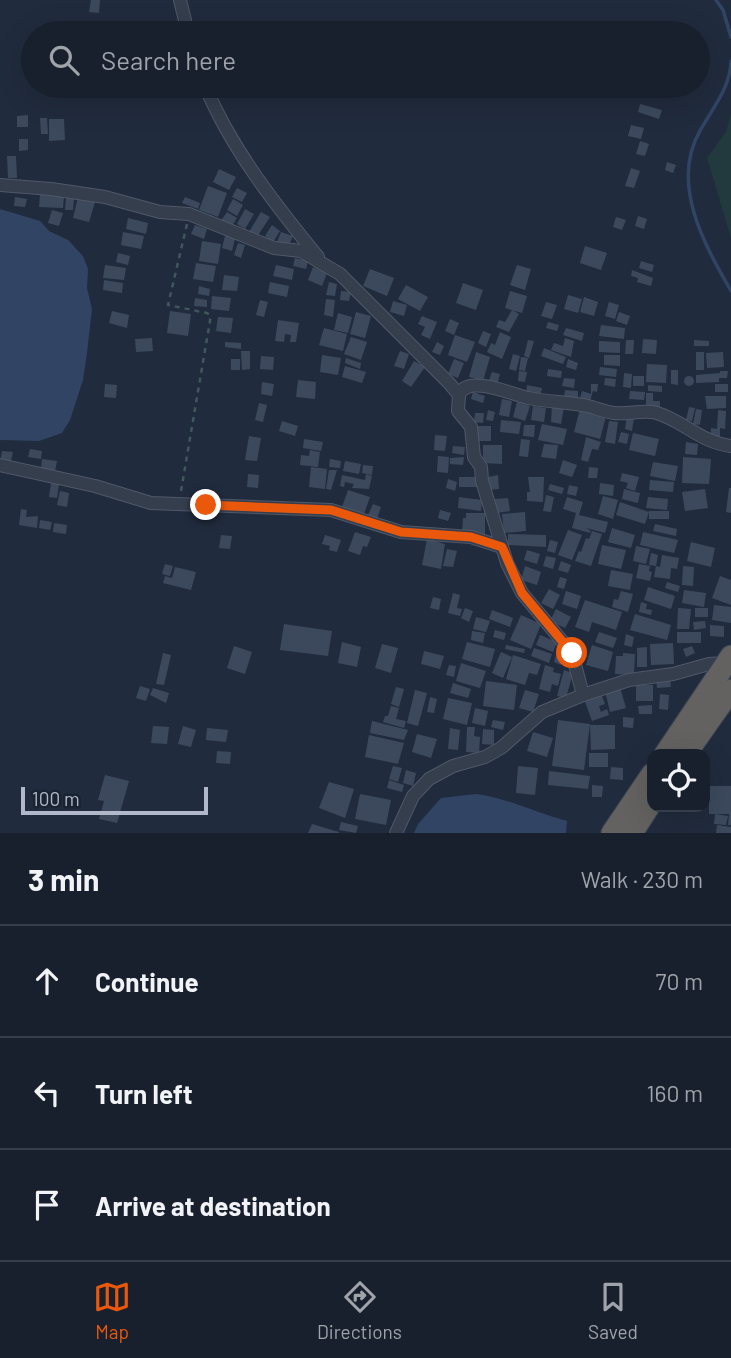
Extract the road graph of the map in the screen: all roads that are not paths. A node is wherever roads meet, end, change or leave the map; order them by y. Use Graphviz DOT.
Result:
graph roads {
  1 [pos="180,0"];
  2 [pos="185,21"];
  3 [pos="210,98"];
  4 [pos="0,185"];
  5 [pos="320,260"];
  6 [pos="459,396"];
  7 [pos="731,446"];
  8 [pos="0,465"];
  9 [pos="502,547"];
  10 [pos="728,660"];
  11 [pos="731,690"];
  12 [pos="583,695"];
  13 [pos="668,749"];
  14 [pos="690,749"];
  15 [pos="647,781"];
  16 [pos="647,810"];
  17 [pos="396,833"];
  18 [pos="612,833"];
  19 [pos="632,833"];
  1 -- 2 [label="street"];
  3 -- 5 [label="street"];
  4 -- 5 [label="street"];
  5 -- 6 [label="street"];
  6 -- 7 [label="street"];
  6 -- 9 [label="street"];
  8 -- 9 [label="street"];
  9 -- 12 [label="street"];
  10 -- 12 [label="street"];
  10 -- 13 [label="highway"];
  11 -- 14 [label="highway"];
  12 -- 17 [label="street"];
  15 -- 18 [label="highway"];
  16 -- 19 [label="highway"];
}
